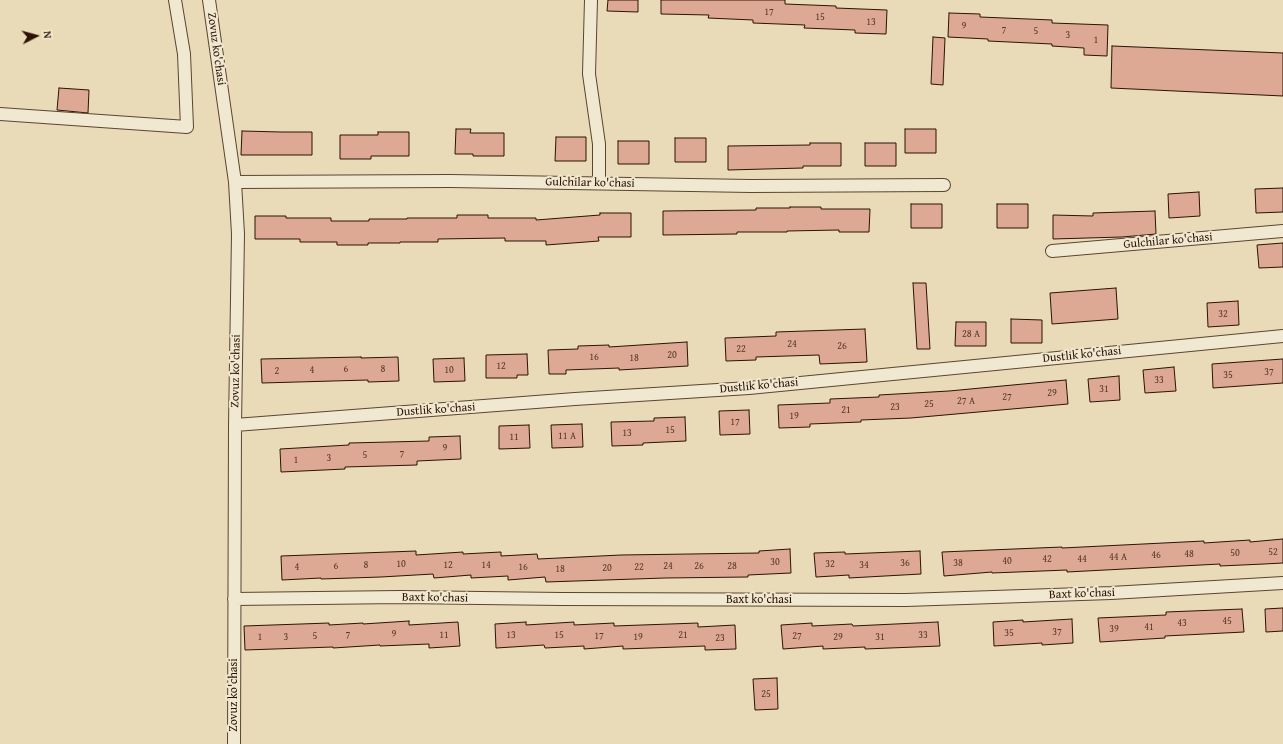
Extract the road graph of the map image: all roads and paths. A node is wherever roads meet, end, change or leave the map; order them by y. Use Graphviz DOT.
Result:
graph roads {
  1 [pos="175,0"];
  2 [pos="209,0"];
  3 [pos="591,0"];
  4 [pos="0,114"];
  5 [pos="235,182"];
  6 [pos="599,184"];
  7 [pos="944,185"];
  8 [pos="1283,231"];
  9 [pos="1052,251"];
  10 [pos="1283,336"];
  11 [pos="235,425"];
  12 [pos="1283,584"];
  13 [pos="234,598"];
  14 [pos="234,744"];
  1 -- 4 [label="street"];
  2 -- 5 [label="street, Zovuz ko'chasi"];
  3 -- 6 [label="street"];
  5 -- 6 [label="street, Gulchilar ko'chasi"];
  5 -- 11 [label="street, Zovuz ko'chasi"];
  6 -- 7 [label="street, Gulchilar ko'chasi"];
  8 -- 9 [label="street, Gulchilar ko'chasi"];
  10 -- 11 [label="street, Dustlik ko'chasi"];
  11 -- 13 [label="street, Zovuz ko'chasi"];
  12 -- 13 [label="street, Baxt ko'chasi"];
  13 -- 14 [label="street, Zovuz ko'chasi"];
}
